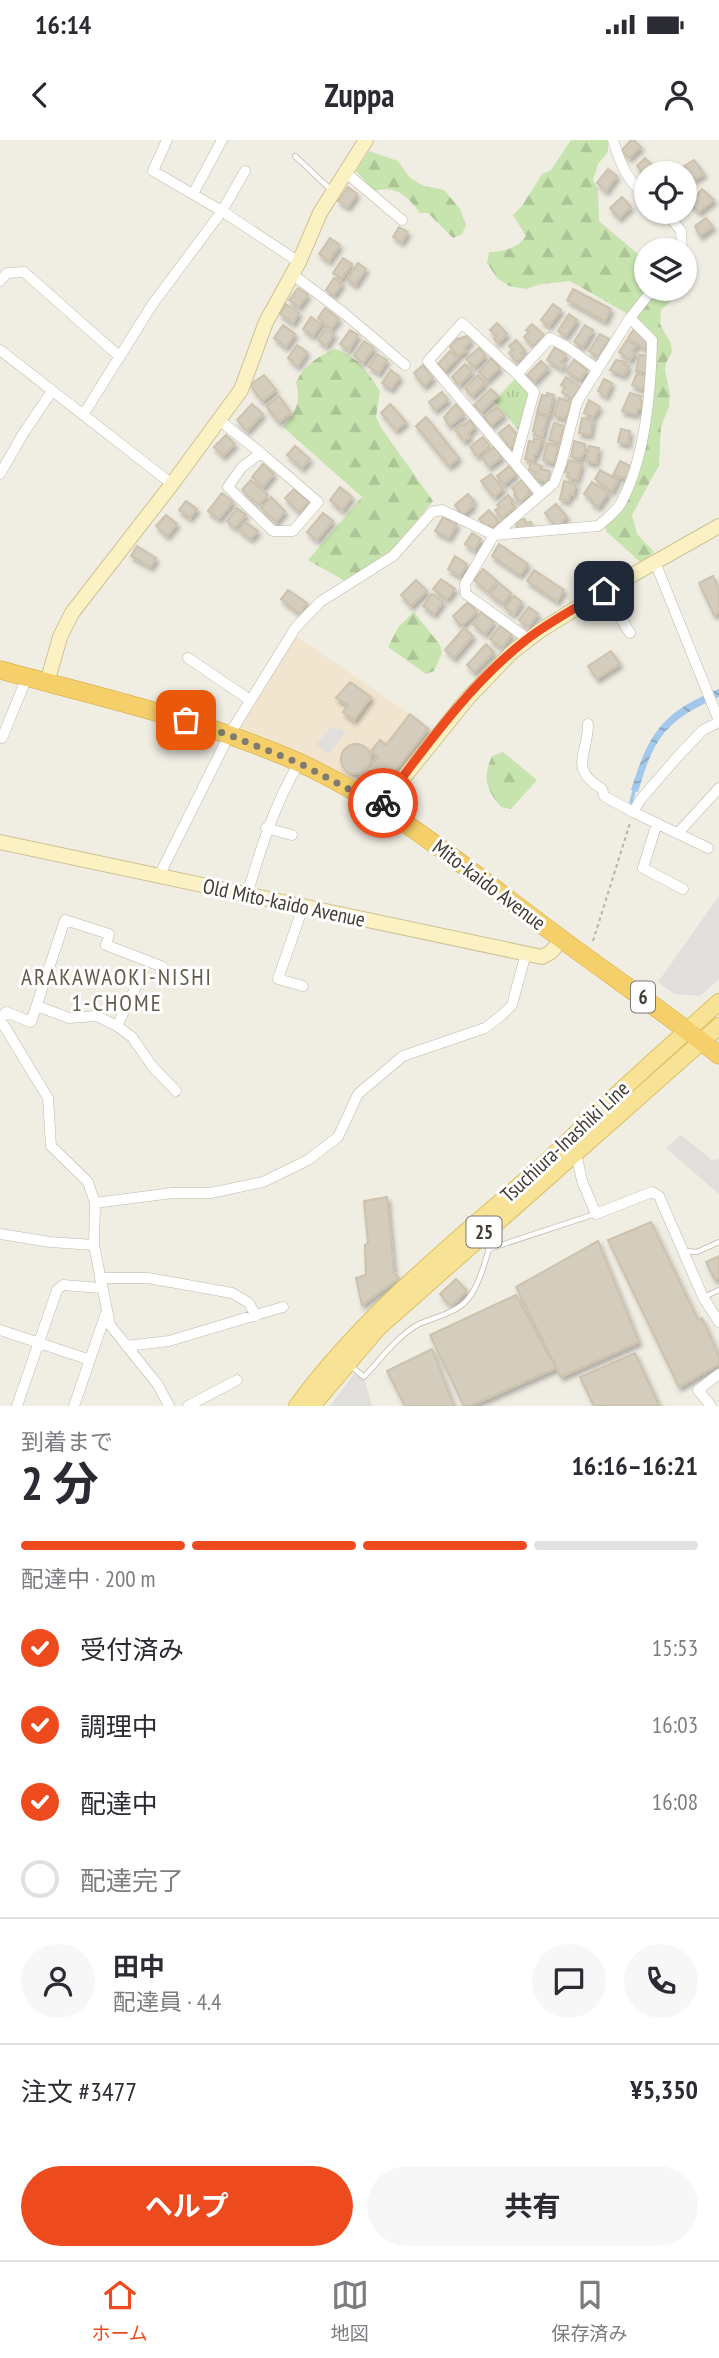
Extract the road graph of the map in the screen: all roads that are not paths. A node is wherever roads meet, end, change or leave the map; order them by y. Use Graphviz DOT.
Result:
graph roads {
  1 [pos="167,140"];
  2 [pos="222,140"];
  3 [pos="365,140"];
  4 [pos="613,140"];
  5 [pos="295,156"];
  6 [pos="245,171"];
  7 [pos="345,172"];
  8 [pos="634,186"];
  9 [pos="333,191"];
  10 [pos="193,194"];
  11 [pos="222,211"];
  12 [pos="402,220"];
  13 [pos="295,268"];
  14 [pos="0,281"];
  15 [pos="643,301"];
  16 [pos="630,318"];
  17 [pos="0,350"];
  18 [pos="120,357"];
  19 [pos="405,365"];
  20 [pos="597,369"];
  21 [pos="517,374"];
  22 [pos="52,391"];
  23 [pos="83,415"];
  24 [pos="219,420"];
  25 [pos="261,453"];
  26 [pos="515,462"];
  27 [pos="0,474"];
  28 [pos="172,484"];
  29 [pos="540,493"];
  30 [pos="719,526"];
  31 [pos="494,535"];
  32 [pos="655,562"];
  33 [pos="604,591"];
  34 [pos="630,633"];
  35 [pos="528,639"];
  36 [pos="188,658"];
  37 [pos="0,670"];
  38 [pos="27,677"];
  39 [pos="47,683"];
  40 [pos="250,700"];
  41 [pos="719,722"];
  42 [pos="588,724"];
  43 [pos="229,735"];
  44 [pos="0,737"];
  45 [pos="299,763"];
  46 [pos="719,788"];
  47 [pos="381,806"];
  48 [pos="633,812"];
  49 [pos="657,823"];
  50 [pos="266,828"];
  51 [pos="678,834"];
  52 [pos="292,835"];
  53 [pos="0,842"];
  54 [pos="708,848"];
  55 [pos="159,876"];
  56 [pos="683,889"];
  57 [pos="247,895"];
  58 [pos="303,907"];
  59 [pos="562,939"];
  60 [pos="526,954"];
  61 [pos="163,967"];
  62 [pos="144,972"];
  63 [pos="303,986"];
  64 [pos="719,1002"];
  65 [pos="37,1006"];
  66 [pos="0,1019"];
  67 [pos="117,1026"];
  68 [pos="719,1026"];
  69 [pos="695,1036"];
  70 [pos="719,1055"];
  71 [pos="176,1091"];
  72 [pos="573,1154"];
  73 [pos="95,1203"];
  74 [pos="596,1214"];
  75 [pos="0,1234"];
  76 [pos="719,1242"];
  77 [pos="484,1243"];
  78 [pos="94,1245"];
  79 [pos="682,1251"];
  80 [pos="100,1283"];
  81 [pos="719,1290"];
  82 [pos="703,1297"];
  83 [pos="283,1307"];
  84 [pos="107,1313"];
  85 [pos="256,1316"];
  86 [pos="719,1322"];
  87 [pos="0,1329"];
  88 [pos="40,1343"];
  89 [pos="126,1346"];
  90 [pos="90,1360"];
  91 [pos="348,1363"];
  92 [pos="719,1374"];
  93 [pos="237,1380"];
  94 [pos="17,1406"];
  95 [pos="74,1406"];
  96 [pos="169,1406"];
  97 [pos="188,1406"];
  98 [pos="297,1406"];
  99 [pos="312,1406"];
  100 [pos="710,1406"];
  1 -- 10 [label="street"];
  2 -- 10 [label="street"];
  3 -- 7 [label="street"];
  4 -- 8 [label="street"];
  5 -- 9 [label="lane"];
  6 -- 11 [label="street"];
  7 -- 9 [label="street"];
  7 -- 12 [label="street"];
  9 -- 13 [label="street"];
  10 -- 11 [label="street"];
  11 -- 13 [label="street"];
  11 -- 18 [label="street"];
  13 -- 19 [label="street"];
  13 -- 24 [label="street"];
  14 -- 18 [label="street"];
  15 -- 16 [label="street"];
  16 -- 20 [label="street"];
  16 -- 31 [label="street"];
  17 -- 22 [label="street"];
  18 -- 23 [label="street"];
  20 -- 21 [label="street"];
  20 -- 29 [label="street"];
  21 -- 26 [label="street"];
  21 -- 26 [label="street"];
  22 -- 23 [label="street"];
  22 -- 27 [label="street"];
  23 -- 28 [label="street"];
  24 -- 25 [label="street"];
  24 -- 28 [label="street"];
  25 -- 25 [label="street"];
  26 -- 29 [label="street"];
  28 -- 39 [label="street"];
  29 -- 31 [label="street"];
  30 -- 32 [label="street"];
  31 -- 35 [label="street"];
  31 -- 40 [label="street"];
  32 -- 33 [label="street"];
  32 -- 41 [label="street"];
  33 -- 34 [label="street"];
  33 -- 35 [label="street"];
  35 -- 47 [label="street"];
  36 -- 40 [label="street"];
  37 -- 38 [label="highway, Mito-kaido Avenue / 6"];
  38 -- 39 [label="highway, Mito-kaido Avenue / 6"];
  38 -- 44 [label="street"];
  39 -- 43 [label="highway, Mito-kaido Avenue / 6"];
  40 -- 43 [label="street"];
  41 -- 48 [label="street"];
  42 -- 48 [label="street"];
  43 -- 45 [label="highway, Mito-kaido Avenue / 6"];
  43 -- 55 [label="street"];
  45 -- 47 [label="highway, Mito-kaido Avenue / 6"];
  45 -- 50 [label="street"];
  46 -- 51 [label="street"];
  47 -- 59 [label="highway, Mito-kaido Avenue / 6"];
  48 -- 49 [label="street"];
  49 -- 51 [label="street"];
  49 -- 56 [label="street"];
  50 -- 52 [label="street"];
  50 -- 57 [label="street"];
  51 -- 54 [label="street"];
  53 -- 55 [label="street, Old Mito-kaido Avenue"];
  55 -- 57 [label="street, Old Mito-kaido Avenue"];
  57 -- 58 [label="street, Old Mito-kaido Avenue"];
  58 -- 60 [label="street, Old Mito-kaido Avenue"];
  58 -- 63 [label="street"];
  59 -- 60 [label="street, Old Mito-kaido Avenue"];
  59 -- 69 [label="highway, Mito-kaido Avenue / 6"];
  60 -- 73 [label="street"];
  61 -- 65 [label="street"];
  62 -- 67 [label="street"];
  64 -- 69 [label="main road"];
  65 -- 66 [label="street"];
  65 -- 67 [label="street"];
  66 -- 73 [label="street"];
  67 -- 71 [label="street"];
  68 -- 69 [label="main road"];
  69 -- 70 [label="highway, 6"];
  69 -- 72 [label="main road, Tsuchiura-Inashiki Line / 25"];
  69 -- 98 [label="main road, Tsuchiura-Inashiki Line / 25"];
  72 -- 74 [label="street"];
  72 -- 77 [label="main road, Tsuchiura-Inashiki Line / 25"];
  73 -- 78 [label="street"];
  74 -- 77 [label="lane"];
  74 -- 79 [label="street"];
  75 -- 78 [label="street"];
  76 -- 79 [label="lane"];
  77 -- 91 [label="main road, Tsuchiura-Inashiki Line / 25"];
  77 -- 91 [label="lane"];
  78 -- 80 [label="street"];
  79 -- 82 [label="street"];
  80 -- 84 [label="street"];
  80 -- 85 [label="street"];
  80 -- 88 [label="street"];
  81 -- 82 [label="lane"];
  82 -- 86 [label="street"];
  83 -- 85 [label="street"];
  84 -- 89 [label="street"];
  84 -- 90 [label="street"];
  85 -- 89 [label="street"];
  87 -- 88 [label="street"];
  88 -- 90 [label="street"];
  88 -- 94 [label="street"];
  89 -- 96 [label="street"];
  90 -- 95 [label="street"];
  91 -- 99 [label="main road, Tsuchiura-Inashiki Line / 25"];
  92 -- 100 [label="street"];
  93 -- 97 [label="street"];
}
